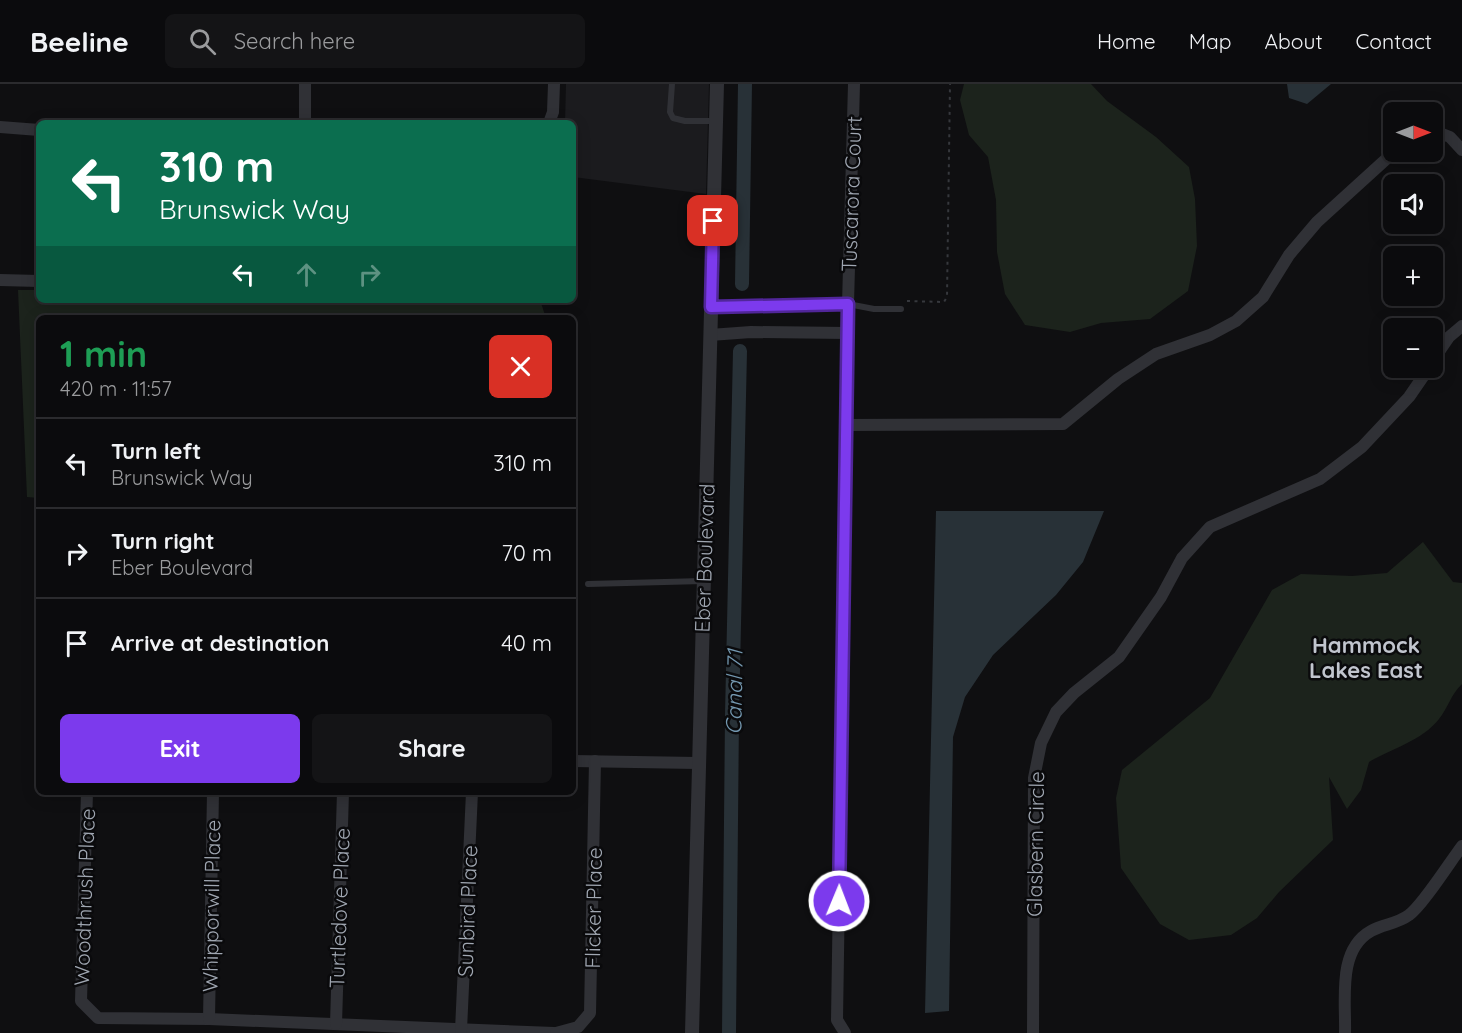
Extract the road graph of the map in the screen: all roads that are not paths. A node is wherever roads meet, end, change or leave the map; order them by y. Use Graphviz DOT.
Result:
graph roads {
  1 [pos="305,84"];
  2 [pos="554,84"];
  3 [pos="672,84"];
  4 [pos="717,84"];
  5 [pos="854,84"];
  6 [pos="305,120"];
  7 [pos="550,120"];
  8 [pos="716,121"];
  9 [pos="0,127"];
  10 [pos="36,130"];
  11 [pos="1443,134"];
  12 [pos="1462,150"];
  13 [pos="1383,162"];
  14 [pos="0,280"];
  15 [pos="36,281"];
  16 [pos="848,304"];
  17 [pos="711,307"];
  18 [pos="901,309"];
  19 [pos="1462,326"];
  20 [pos="847,333"];
  21 [pos="710,335"];
  22 [pos="1443,346"];
  23 [pos="1422,378"];
  24 [pos="846,424"];
  25 [pos="703,581"];
  26 [pos="588,584"];
  27 [pos="576,761"];
  28 [pos="595,762"];
  29 [pos="697,763"];
  30 [pos="87,795"];
  31 [pos="213,795"];
  32 [pos="343,795"];
  33 [pos="472,795"];
  34 [pos="1462,846"];
  35 [pos="209,1019"];
  36 [pos="336,1024"];
  37 [pos="462,1030"];
  38 [pos="555,1033"];
  39 [pos="692,1033"];
  40 [pos="845,1033"];
  41 [pos="1033,1033"];
  42 [pos="1346,1033"];
  1 -- 6 [label="street"];
  2 -- 7 [label="street"];
  3 -- 8 [label="lane"];
  4 -- 8 [label="street, Eber Boulevard"];
  5 -- 16 [label="street, Tuscarora Court"];
  8 -- 17 [label="street, Eber Boulevard"];
  9 -- 10 [label="street"];
  11 -- 12 [label="street"];
  13 -- 24 [label="street"];
  14 -- 15 [label="street"];
  16 -- 17 [label="street"];
  16 -- 18 [label="lane"];
  16 -- 20 [label="street, Tuscarora Court"];
  17 -- 21 [label="street, Eber Boulevard"];
  19 -- 22 [label="street"];
  20 -- 21 [label="street"];
  20 -- 24 [label="street, Tuscarora Court"];
  21 -- 25 [label="street, Eber Boulevard"];
  23 -- 41 [label="street, Glasbern Circle"];
  24 -- 40 [label="street, Tuscarora Court"];
  25 -- 26 [label="lane"];
  25 -- 29 [label="street, Eber Boulevard"];
  27 -- 28 [label="street"];
  28 -- 29 [label="street"];
  28 -- 38 [label="street, Flicker Place"];
  29 -- 39 [label="street, Eber Boulevard"];
  30 -- 35 [label="street, Woodthrush Place"];
  31 -- 35 [label="street, Whipporwill Place"];
  32 -- 36 [label="street, Turtledove Place"];
  33 -- 37 [label="street, Sunbird Place"];
  34 -- 42 [label="street"];
  35 -- 36 [label="street"];
  36 -- 37 [label="street"];
  37 -- 38 [label="street"];
}
